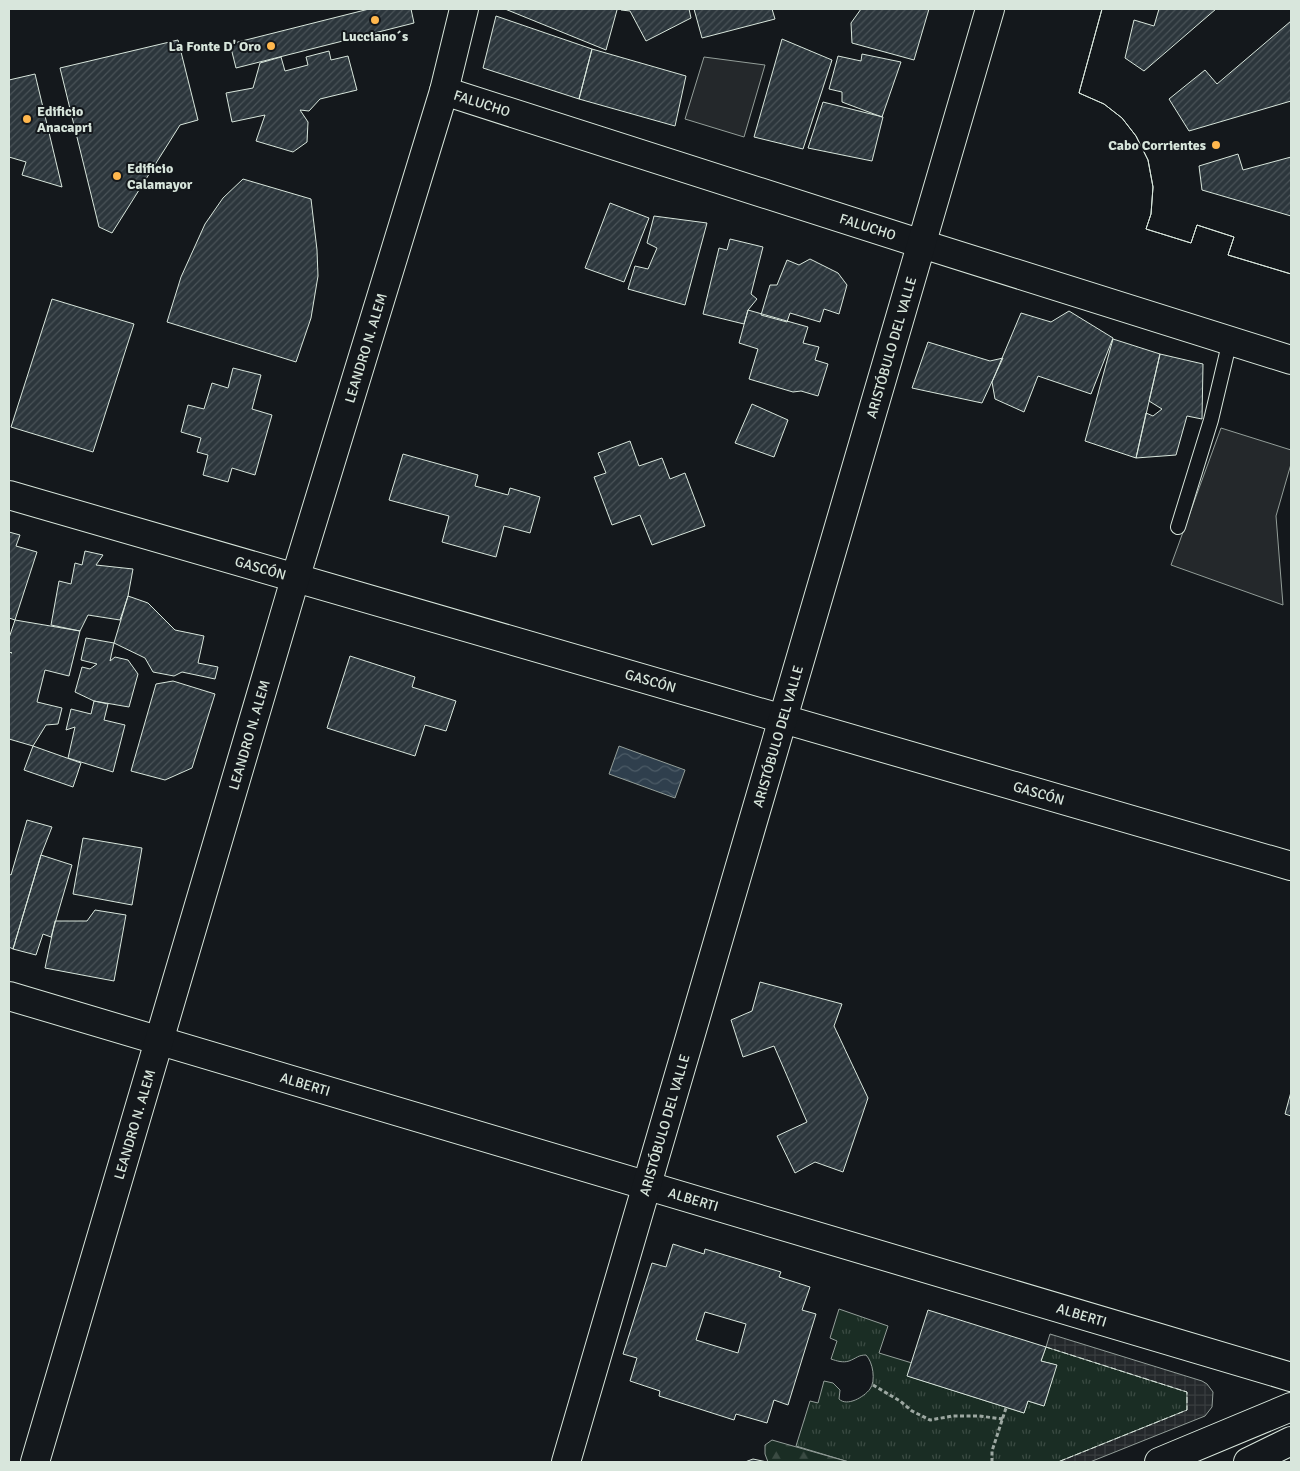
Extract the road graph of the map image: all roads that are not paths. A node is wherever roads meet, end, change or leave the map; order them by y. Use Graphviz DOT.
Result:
graph roads {
  1 [pos="464,9"];
  2 [pos="990,9"];
  3 [pos="444,91"];
  4 [pos="922,244"];
  5 [pos="1230,340"];
  6 [pos="1291,360"];
  7 [pos="9,496"];
  8 [pos="1178,526"];
  9 [pos="295,579"];
  10 [pos="783,718"];
  11 [pos="1291,866"];
  12 [pos="9,996"];
  13 [pos="159,1040"];
  14 [pos="647,1184"];
  15 [pos="1291,1377"];
  16 [pos="1291,1407"];
  17 [pos="1291,1441"];
  18 [pos="35,1462"];
  19 [pos="566,1462"];
  20 [pos="1159,1462"];
  21 [pos="1248,1462"];
  1 -- 3 [label="street, LEANDRO N. ALEM"];
  2 -- 4 [label="street, ARISTÓBULO DEL VALLE"];
  3 -- 4 [label="street, FALUCHO"];
  3 -- 9 [label="street, LEANDRO N. ALEM"];
  4 -- 5 [label="street, FALUCHO"];
  4 -- 10 [label="street, ARISTÓBULO DEL VALLE"];
  5 -- 6 [label="street, FALUCHO"];
  5 -- 8 [label="lane"];
  7 -- 9 [label="street, GASCÓN"];
  9 -- 10 [label="street, GASCÓN"];
  9 -- 13 [label="street, LEANDRO N. ALEM"];
  10 -- 11 [label="street, GASCÓN"];
  10 -- 14 [label="street, ARISTÓBULO DEL VALLE"];
  12 -- 13 [label="street, ALBERTI"];
  13 -- 14 [label="street, ALBERTI"];
  13 -- 18 [label="street, LEANDRO N. ALEM"];
  14 -- 15 [label="street, ALBERTI"];
  14 -- 19 [label="street, ARISTÓBULO DEL VALLE"];
  16 -- 20 [label="street"];
  17 -- 21 [label="street"];
}
